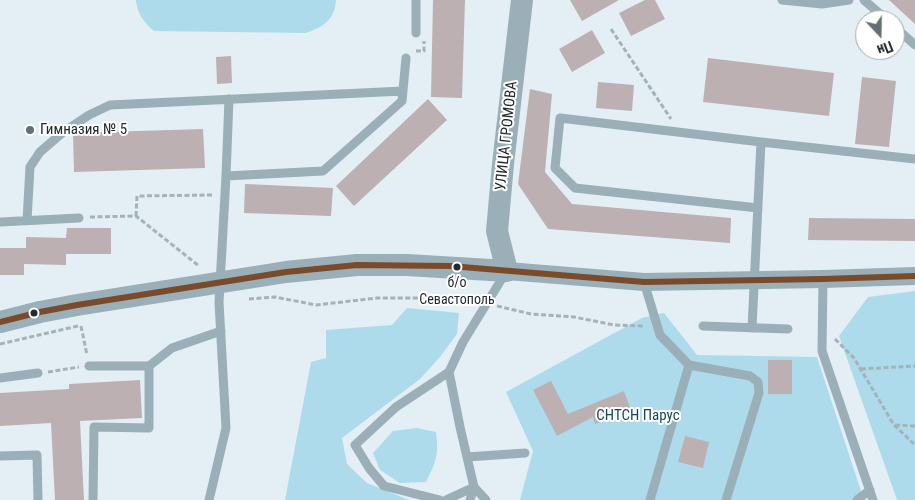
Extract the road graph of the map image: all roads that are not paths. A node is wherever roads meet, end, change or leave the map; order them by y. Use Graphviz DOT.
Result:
graph roads {
  1 [pos="416,0"];
  2 [pos="522,0"];
  3 [pos="782,0"];
  4 [pos="849,0"];
  5 [pos="864,0"];
  6 [pos="876,10"];
  7 [pos="416,33"];
  8 [pos="905,36"];
  9 [pos="915,45"];
  10 [pos="406,58"];
  11 [pos="403,91"];
  12 [pos="229,99"];
  13 [pos="761,142"];
  14 [pos="915,160"];
  15 [pos="226,176"];
  16 [pos="758,208"];
  17 [pos="79,218"];
  18 [pos="27,220"];
  19 [pos="0,222"];
  20 [pos="507,271"];
  21 [pos="915,276"];
  22 [pos="823,279"];
  23 [pos="754,280"];
  24 [pos="644,282"];
  25 [pos="215,285"];
  26 [pos="0,322"];
  27 [pos="703,326"];
  28 [pos="752,328"];
  29 [pos="788,329"];
  30 [pos="221,331"];
  31 [pos="689,365"];
  32 [pos="89,366"];
  33 [pos="150,366"];
  34 [pos="449,372"];
  35 [pos="38,374"];
  36 [pos="0,378"];
  37 [pos="525,454"];
  38 [pos="0,456"];
  39 [pos="468,457"];
  40 [pos="474,487"];
  41 [pos="870,490"];
  42 [pos="38,500"];
  43 [pos="93,500"];
  44 [pos="209,500"];
  45 [pos="440,500"];
  46 [pos="446,500"];
  47 [pos="470,500"];
  48 [pos="486,500"];
  49 [pos="650,500"];
  50 [pos="726,500"];
  51 [pos="857,500"];
  52 [pos="873,500"];
  1 -- 7 [label="lane"];
  2 -- 20 [label="street, УЛИЦА ГРОМОВА"];
  3 -- 4 [label="lane"];
  5 -- 6 [label="lane"];
  8 -- 9 [label="lane"];
  10 -- 11 [label="lane"];
  11 -- 12 [label="lane"];
  11 -- 15 [label="lane"];
  12 -- 15 [label="lane"];
  12 -- 18 [label="lane"];
  13 -- 14 [label="lane"];
  13 -- 16 [label="lane"];
  13 -- 16 [label="lane"];
  15 -- 25 [label="lane"];
  16 -- 23 [label="lane"];
  17 -- 18 [label="lane"];
  18 -- 19 [label="lane"];
  20 -- 24 [label="street"];
  20 -- 25 [label="street"];
  20 -- 34 [label="lane"];
  21 -- 22 [label="street"];
  22 -- 23 [label="street"];
  22 -- 41 [label="lane"];
  23 -- 24 [label="street"];
  23 -- 28 [label="lane"];
  24 -- 31 [label="lane"];
  25 -- 26 [label="street"];
  25 -- 30 [label="lane"];
  27 -- 28 [label="lane"];
  28 -- 29 [label="lane"];
  30 -- 33 [label="lane"];
  30 -- 44 [label="lane"];
  31 -- 49 [label="lane"];
  31 -- 50 [label="lane"];
  32 -- 33 [label="lane"];
  33 -- 43 [label="lane"];
  34 -- 39 [label="lane"];
  34 -- 45 [label="lane"];
  35 -- 36 [label="lane"];
  37 -- 39 [label="lane"];
  38 -- 42 [label="lane"];
  39 -- 40 [label="lane"];
  40 -- 46 [label="lane"];
  40 -- 47 [label="lane"];
  40 -- 48 [label="lane"];
  41 -- 51 [label="lane"];
  41 -- 52 [label="lane"];
}
